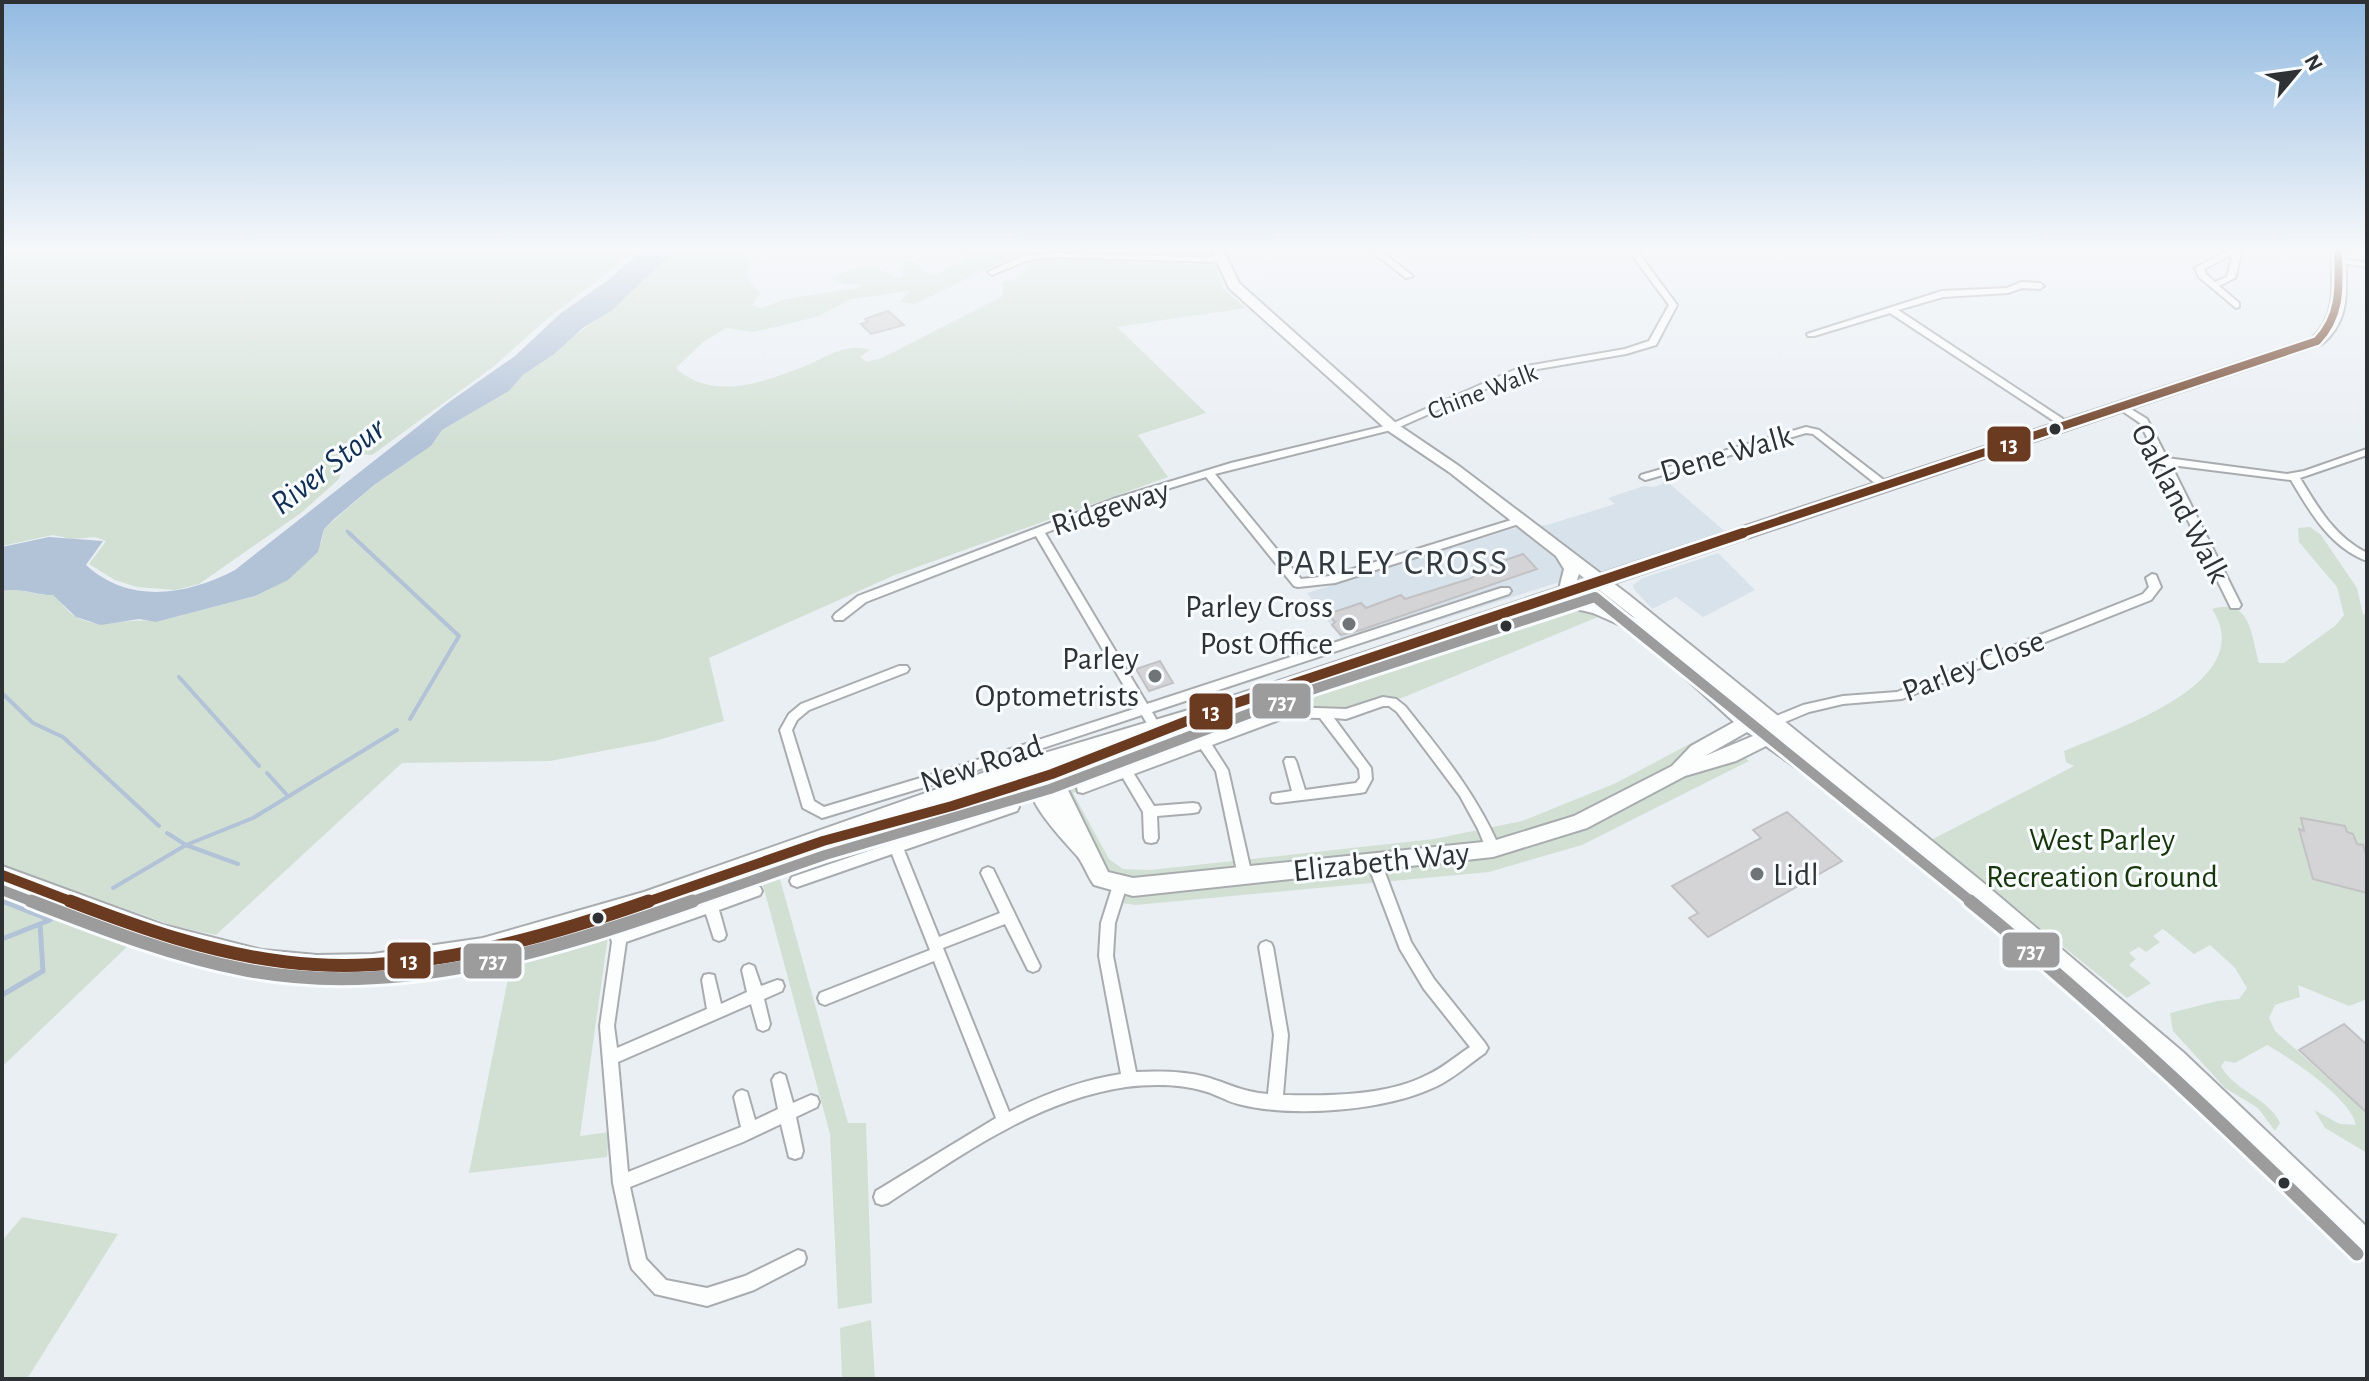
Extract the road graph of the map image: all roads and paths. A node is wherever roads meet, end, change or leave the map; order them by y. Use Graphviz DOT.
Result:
graph roads {
  1 [pos="1267,315"];
  2 [pos="1668,315"];
  3 [pos="1870,315"];
  4 [pos="1901,315"];
  5 [pos="2338,315"];
  6 [pos="1811,334"];
  7 [pos="2121,406"];
  8 [pos="2066,425"];
  9 [pos="1392,427"];
  10 [pos="2367,452"];
  11 [pos="2165,461"];
  12 [pos="1209,474"];
  13 [pos="2294,476"];
  14 [pos="1645,477"];
  15 [pos="1885,486"];
  16 [pos="1521,520"];
  17 [pos="1038,530"];
  18 [pos="1560,550"];
  19 [pos="2367,557"];
  20 [pos="2152,578"];
  21 [pos="1594,580"];
  22 [pos="1505,591"];
  23 [pos="1560,591"];
  24 [pos="2235,605"];
  25 [pos="839,617"];
  26 [pos="1640,627"];
  27 [pos="903,669"];
  28 [pos="1323,713"];
  29 [pos="1747,723"];
  30 [pos="1153,724"];
  31 [pos="1770,730"];
  32 [pos="1204,743"];
  33 [pos="1290,761"];
  34 [pos="1679,771"];
  35 [pos="1126,772"];
  36 [pos="1040,773"];
  37 [pos="1083,788"];
  38 [pos="1300,795"];
  39 [pos="1277,798"];
  40 [pos="1012,807"];
  41 [pos="1193,808"];
  42 [pos="1150,811"];
  43 [pos="1151,838"];
  44 [pos="896,847"];
  45 [pos="1493,849"];
  46 [pos="1374,862"];
  47 [pos="988,873"];
  48 [pos="2,875"];
  49 [pos="1245,876"];
  50 [pos="797,881"];
  51 [pos="1120,885"];
  52 [pos="755,891"];
  53 [pos="711,907"];
  54 [pos="624,909"];
  55 [pos="1009,916"];
  56 [pos="719,935"];
  57 [pos="618,939"];
  58 [pos="1266,947"];
  59 [pos="936,949"];
  60 [pos="1033,966"];
  61 [pos="749,970"];
  62 [pos="709,980"];
  63 [pos="777,986"];
  64 [pos="756,995"];
  65 [pos="825,998"];
  66 [pos="715,1013"];
  67 [pos="763,1024"];
  68 [pos="609,1059"];
  69 [pos="1130,1079"];
  70 [pos="780,1080"];
  71 [pos="742,1097"];
  72 [pos="1275,1101"];
  73 [pos="811,1102"];
  74 [pos="788,1113"];
  75 [pos="1005,1122"];
  76 [pos="750,1131"];
  77 [pos="795,1151"];
  78 [pos="621,1183"];
  79 [pos="882,1197"];
  80 [pos="2367,1244"];
  81 [pos="798,1258"];
  1 -- 9 [label="main road"];
  2 -- 9 [label="street, Chine Walk"];
  3 -- 6 [label="street"];
  4 -- 8 [label="street"];
  5 -- 7 [label="main road, New Road"];
  7 -- 8 [label="main road, New Road"];
  7 -- 11 [label="street, Oakland Walk"];
  8 -- 15 [label="main road, New Road"];
  9 -- 12 [label="street, Ridgeway"];
  9 -- 16 [label="main road"];
  10 -- 13 [label="street"];
  11 -- 13 [label="street"];
  11 -- 24 [label="street, Oakland Walk"];
  12 -- 16 [label="street"];
  12 -- 17 [label="street, Ridgeway"];
  13 -- 19 [label="street"];
  14 -- 15 [label="street, Dene Walk"];
  15 -- 21 [label="main road, New Road"];
  16 -- 18 [label="main road"];
  17 -- 25 [label="street, Ridgeway"];
  17 -- 30 [label="street"];
  18 -- 21 [label="main road"];
  18 -- 23 [label="main road"];
  20 -- 31 [label="street, Parley Close"];
  21 -- 23 [label="main road, New Road"];
  21 -- 26 [label="main road"];
  21 -- 31 [label="main road"];
  22 -- 30 [label="street, New Road"];
  23 -- 26 [label="main road"];
  23 -- 30 [label="main road, New Road"];
  26 -- 29 [label="main road"];
  27 -- 30 [label="street, New Road"];
  28 -- 32 [label="street"];
  28 -- 38 [label="street"];
  28 -- 45 [label="street"];
  29 -- 31 [label="main road, Elizabeth Way"];
  29 -- 34 [label="main road, Elizabeth Way"];
  30 -- 36 [label="main road, New Road"];
  31 -- 34 [label="main road, Elizabeth Way"];
  31 -- 80 [label="main road"];
  32 -- 35 [label="street"];
  32 -- 49 [label="street"];
  33 -- 38 [label="street"];
  34 -- 45 [label="main road, Elizabeth Way"];
  35 -- 37 [label="street"];
  35 -- 42 [label="street"];
  36 -- 51 [label="main road"];
  36 -- 54 [label="main road, New Road"];
  38 -- 39 [label="street"];
  40 -- 44 [label="street"];
  41 -- 42 [label="street"];
  42 -- 43 [label="street"];
  44 -- 50 [label="street"];
  44 -- 59 [label="street"];
  45 -- 46 [label="main road, Elizabeth Way"];
  46 -- 49 [label="main road, Elizabeth Way"];
  46 -- 72 [label="street"];
  47 -- 55 [label="street"];
  48 -- 54 [label="main road, New Road"];
  49 -- 51 [label="main road, Elizabeth Way"];
  51 -- 69 [label="street"];
  52 -- 53 [label="street"];
  53 -- 56 [label="street"];
  53 -- 57 [label="street"];
  54 -- 57 [label="street"];
  55 -- 59 [label="street"];
  55 -- 60 [label="street"];
  57 -- 68 [label="street"];
  58 -- 72 [label="street"];
  59 -- 65 [label="street"];
  59 -- 75 [label="street"];
  61 -- 64 [label="street"];
  62 -- 66 [label="street"];
  63 -- 64 [label="street"];
  64 -- 66 [label="street"];
  64 -- 67 [label="street"];
  66 -- 68 [label="street"];
  68 -- 78 [label="street"];
  69 -- 72 [label="street"];
  69 -- 75 [label="street"];
  70 -- 74 [label="street"];
  71 -- 76 [label="street"];
  73 -- 74 [label="street"];
  74 -- 76 [label="street"];
  74 -- 77 [label="street"];
  75 -- 79 [label="street"];
  76 -- 78 [label="street"];
  78 -- 81 [label="street"];
}
